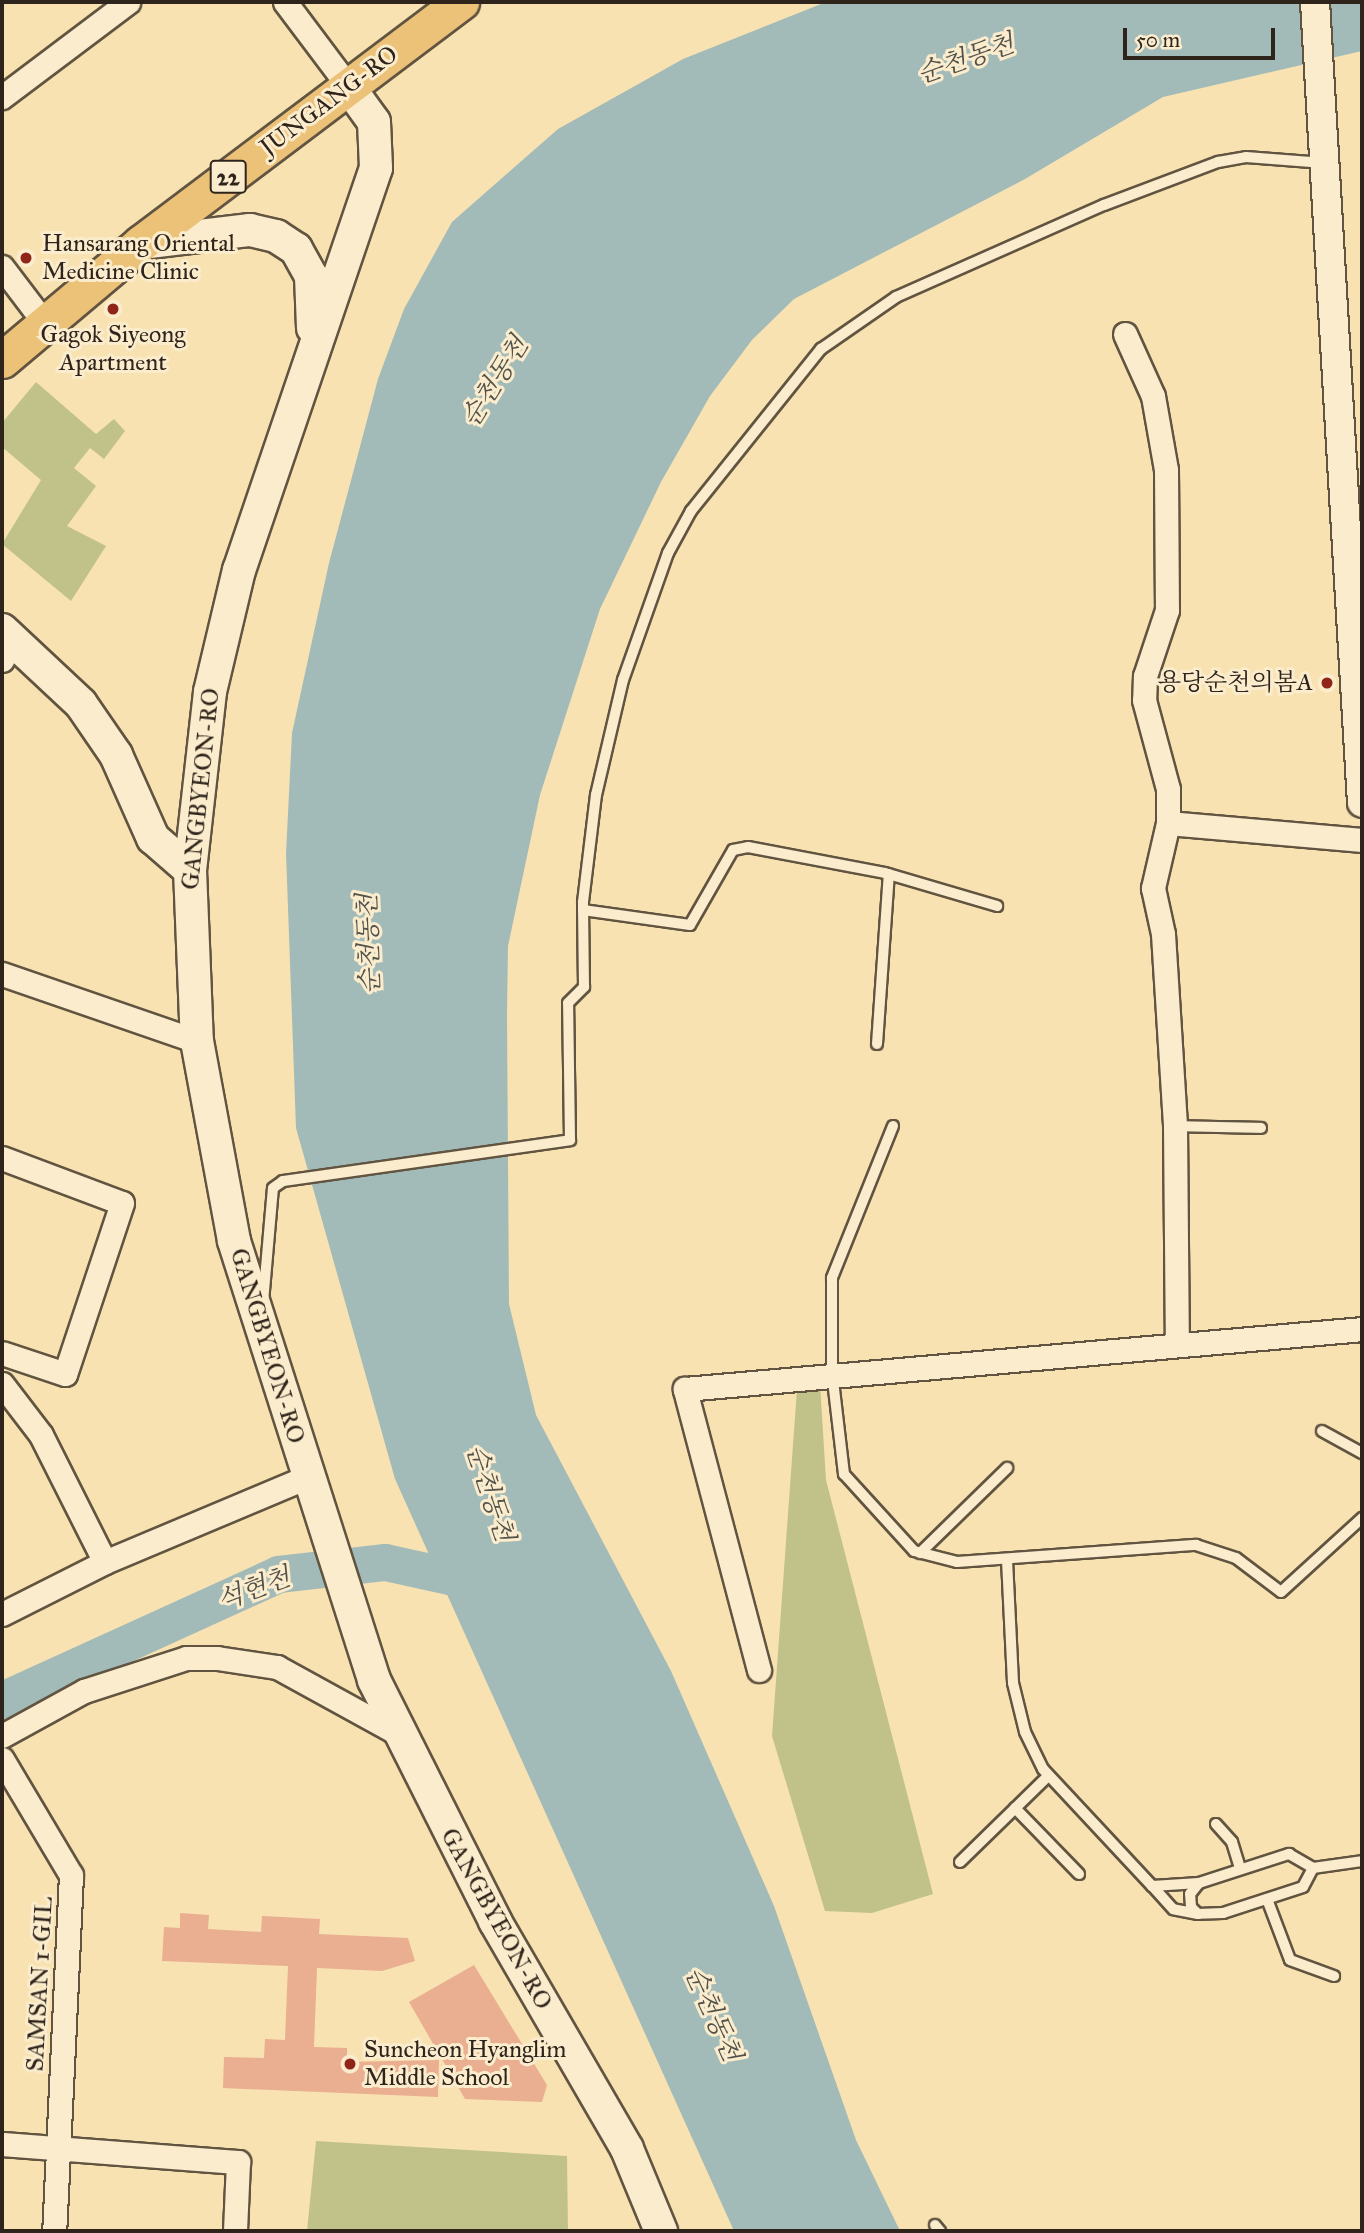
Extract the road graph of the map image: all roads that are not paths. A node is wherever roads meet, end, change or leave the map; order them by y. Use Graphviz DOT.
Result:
graph roads {
  1 [pos="128,2"];
  2 [pos="285,2"];
  3 [pos="461,2"];
  4 [pos="1315,2"];
  5 [pos="348,86"];
  6 [pos="2,97"];
  7 [pos="1326,163"];
  8 [pos="141,243"];
  9 [pos="2,267"];
  10 [pos="43,321"];
  11 [pos="1125,334"];
  12 [pos="313,345"];
  13 [pos="2,360"];
  14 [pos="5,643"];
  15 [pos="1362,803"];
  16 [pos="1168,823"];
  17 [pos="1362,840"];
  18 [pos="190,870"];
  19 [pos="890,874"];
  20 [pos="997,906"];
  21 [pos="583,909"];
  22 [pos="2,974"];
  23 [pos="197,1041"];
  24 [pos="877,1044"];
  25 [pos="893,1126"];
  26 [pos="1175,1126"];
  27 [pos="1261,1128"];
  28 [pos="2,1158"];
  29 [pos="260,1322"];
  30 [pos="1362,1329"];
  31 [pos="1177,1342"];
  32 [pos="2,1353"];
  33 [pos="832,1372"];
  34 [pos="2,1384"];
  35 [pos="1322,1432"];
  36 [pos="1362,1453"];
  37 [pos="1007,1468"];
  38 [pos="307,1477"];
  39 [pos="1362,1518"];
  40 [pos="920,1553"];
  41 [pos="1007,1560"];
  42 [pos="105,1562"];
  43 [pos="2,1614"];
  44 [pos="760,1670"];
  45 [pos="397,1732"];
  46 [pos="2,1736"];
  47 [pos="2,1759"];
  48 [pos="1049,1775"];
  49 [pos="1015,1808"];
  50 [pos="1216,1824"];
  51 [pos="1362,1861"];
  52 [pos="960,1862"];
  53 [pos="1240,1868"];
  54 [pos="1314,1868"];
  55 [pos="1079,1874"];
  56 [pos="1199,1883"];
  57 [pos="1152,1886"];
  58 [pos="1267,1899"];
  59 [pos="1198,1914"];
  60 [pos="1334,1976"];
  61 [pos="2,2144"];
  62 [pos="57,2151"];
  63 [pos="54,2231"];
  64 [pos="235,2231"];
  65 [pos="661,2231"];
  1 -- 6 [label="street"];
  2 -- 5 [label="street"];
  3 -- 5 [label="main road, JUNGANG-RO / 22"];
  4 -- 7 [label="street"];
  5 -- 8 [label="main road, JUNGANG-RO / 22"];
  5 -- 12 [label="main road, GANGBYEON-RO"];
  7 -- 15 [label="street"];
  7 -- 21 [label="lane"];
  8 -- 10 [label="main road, JUNGANG-RO / 22"];
  8 -- 12 [label="main road"];
  9 -- 10 [label="street"];
  10 -- 13 [label="main road, JUNGANG-RO / 22"];
  11 -- 16 [label="street"];
  12 -- 18 [label="main road, GANGBYEON-RO"];
  14 -- 18 [label="main road"];
  16 -- 17 [label="street"];
  16 -- 26 [label="street"];
  18 -- 23 [label="main road, GANGBYEON-RO"];
  19 -- 20 [label="lane"];
  19 -- 21 [label="lane"];
  19 -- 24 [label="lane"];
  21 -- 29 [label="lane"];
  22 -- 23 [label="street"];
  23 -- 29 [label="main road, GANGBYEON-RO"];
  25 -- 33 [label="lane"];
  26 -- 27 [label="lane"];
  26 -- 31 [label="street"];
  28 -- 32 [label="street"];
  29 -- 38 [label="main road, GANGBYEON-RO"];
  30 -- 31 [label="street"];
  31 -- 33 [label="street"];
  33 -- 40 [label="lane"];
  33 -- 44 [label="street"];
  34 -- 42 [label="street"];
  35 -- 36 [label="lane"];
  37 -- 40 [label="lane"];
  38 -- 42 [label="street"];
  38 -- 45 [label="main road, GANGBYEON-RO"];
  39 -- 41 [label="lane"];
  40 -- 41 [label="lane"];
  41 -- 48 [label="lane"];
  42 -- 43 [label="street"];
  45 -- 46 [label="street"];
  45 -- 65 [label="main road, GANGBYEON-RO"];
  47 -- 62 [label="street, SAMSAN 1-GIL"];
  48 -- 49 [label="lane"];
  48 -- 57 [label="lane"];
  49 -- 52 [label="lane"];
  49 -- 55 [label="lane"];
  50 -- 53 [label="lane"];
  51 -- 54 [label="lane"];
  53 -- 54 [label="lane"];
  53 -- 56 [label="lane"];
  54 -- 58 [label="lane"];
  56 -- 57 [label="lane"];
  56 -- 59 [label="lane"];
  57 -- 59 [label="lane"];
  58 -- 59 [label="lane"];
  58 -- 60 [label="lane"];
  61 -- 62 [label="street"];
  62 -- 63 [label="street, SAMSAN 1-GIL"];
  62 -- 64 [label="street"];
}
